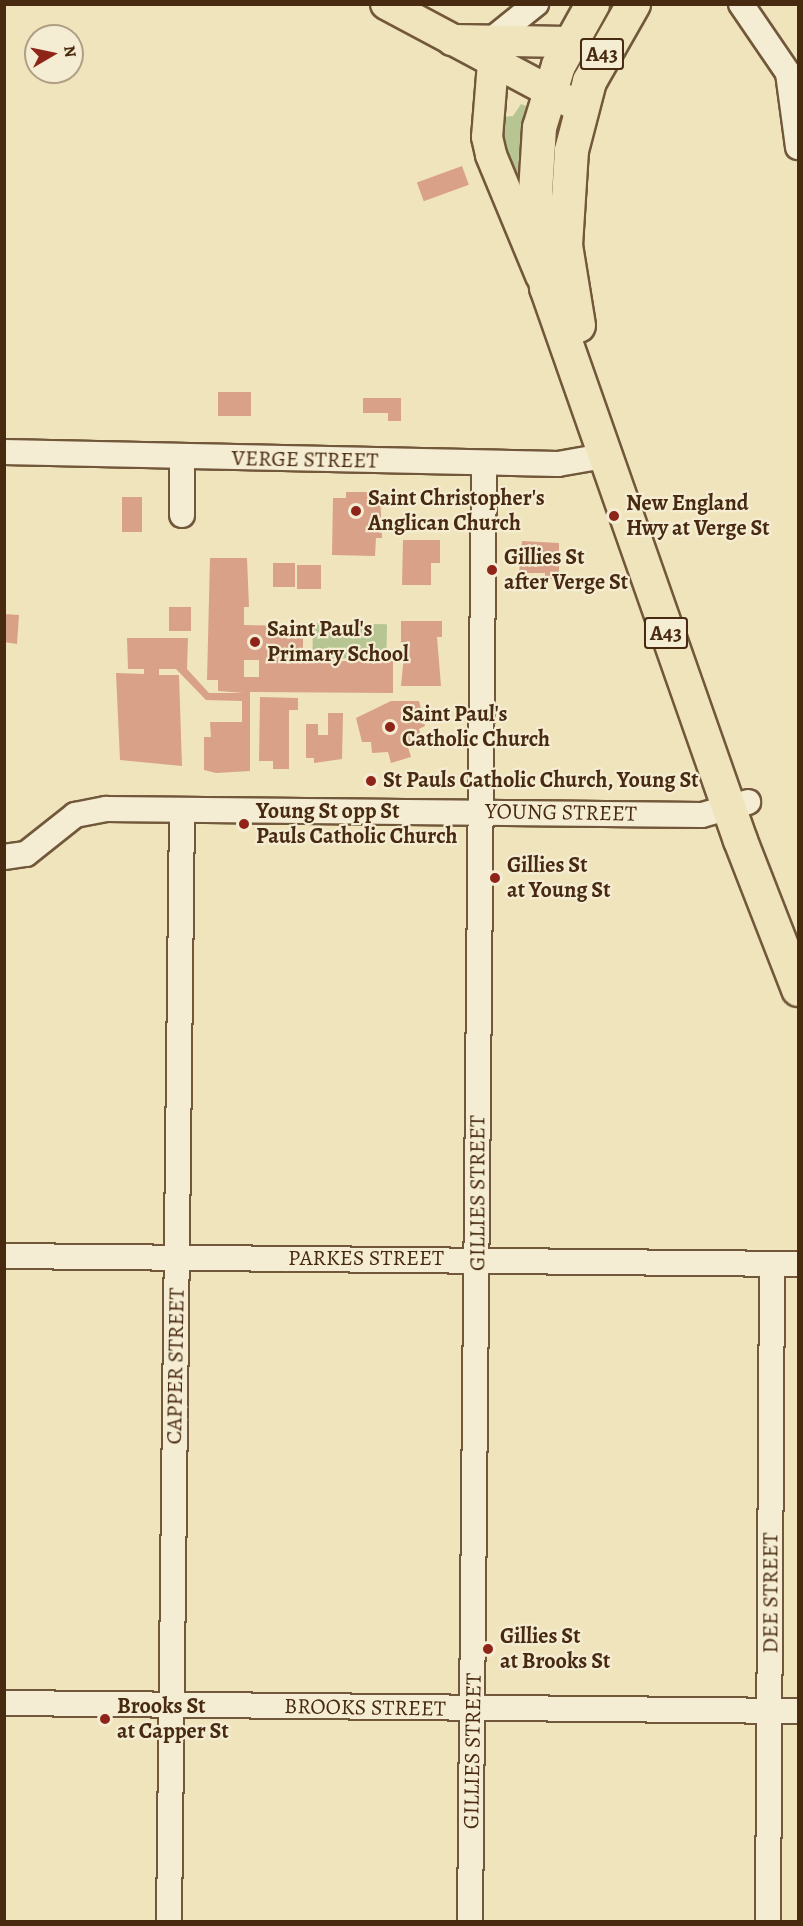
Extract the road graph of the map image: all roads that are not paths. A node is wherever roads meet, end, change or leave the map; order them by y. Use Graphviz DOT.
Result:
graph roads {
  1 [pos="386,4"];
  2 [pos="536,4"];
  3 [pos="592,4"];
  4 [pos="633,4"];
  5 [pos="741,4"];
  6 [pos="568,42"];
  7 [pos="492,52"];
  8 [pos="548,92"];
  9 [pos="581,108"];
  10 [pos="798,147"];
  11 [pos="546,287"];
  12 [pos="4,452"];
  13 [pos="604,456"];
  14 [pos="182,458"];
  15 [pos="484,464"];
  16 [pos="182,515"];
  17 [pos="739,806"];
  18 [pos="182,810"];
  19 [pos="481,812"];
  20 [pos="15,856"];
  21 [pos="798,936"];
  22 [pos="798,989"];
  23 [pos="4,1256"];
  24 [pos="178,1258"];
  25 [pos="477,1260"];
  26 [pos="772,1264"];
  27 [pos="798,1264"];
  28 [pos="4,1703"];
  29 [pos="171,1706"];
  30 [pos="474,1709"];
  31 [pos="771,1711"];
  32 [pos="798,1711"];
  33 [pos="169,1922"];
  34 [pos="470,1922"];
  35 [pos="768,1922"];
  1 -- 7 [label="main road"];
  2 -- 7 [label="street"];
  3 -- 6 [label="highway, A43"];
  4 -- 9 [label="highway, A43"];
  5 -- 10 [label="street"];
  6 -- 7 [label="main road"];
  6 -- 8 [label="highway, A43"];
  7 -- 8 [label="main road"];
  7 -- 11 [label="main road"];
  8 -- 9 [label="main road"];
  8 -- 11 [label="highway, A43"];
  9 -- 17 [label="highway, A43"];
  11 -- 13 [label="highway, A43"];
  12 -- 14 [label="street, VERGE STREET"];
  13 -- 15 [label="street, VERGE STREET"];
  13 -- 17 [label="highway, A43"];
  14 -- 15 [label="street, VERGE STREET"];
  14 -- 16 [label="street"];
  15 -- 19 [label="street, GILLIES STREET"];
  17 -- 19 [label="street, YOUNG STREET"];
  17 -- 21 [label="highway, A43"];
  17 -- 22 [label="highway, A43"];
  18 -- 19 [label="street, YOUNG STREET"];
  18 -- 20 [label="street, YOUNG STREET"];
  18 -- 24 [label="street, CAPPER STREET"];
  19 -- 25 [label="street, GILLIES STREET"];
  23 -- 24 [label="street, PARKES STREET"];
  24 -- 25 [label="street, PARKES STREET"];
  24 -- 29 [label="street, CAPPER STREET"];
  25 -- 26 [label="street, PARKES STREET"];
  25 -- 30 [label="street, GILLIES STREET"];
  26 -- 27 [label="street, PARKES STREET"];
  26 -- 31 [label="street, DEE STREET"];
  28 -- 29 [label="street, BROOKS STREET"];
  29 -- 30 [label="street, BROOKS STREET"];
  29 -- 33 [label="street, CAPPER STREET"];
  30 -- 31 [label="street, BROOKS STREET"];
  30 -- 34 [label="street, GILLIES STREET"];
  31 -- 32 [label="street, BROOKS STREET"];
  31 -- 35 [label="street, DEE STREET"];
}
